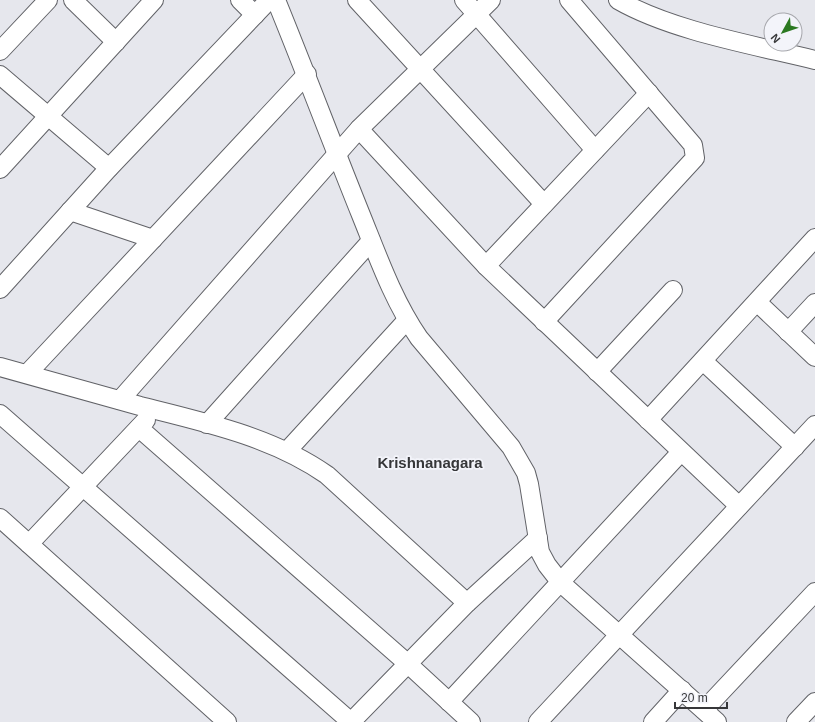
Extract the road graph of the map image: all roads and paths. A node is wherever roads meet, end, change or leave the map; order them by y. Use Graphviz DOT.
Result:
graph roads {
  1 [pos="48,0"];
  2 [pos="73,0"];
  3 [pos="154,0"];
  4 [pos="240,0"];
  5 [pos="269,0"];
  6 [pos="276,0"];
  7 [pos="357,0"];
  8 [pos="464,0"];
  9 [pos="492,0"];
  10 [pos="569,0"];
  11 [pos="618,0"];
  12 [pos="476,14"];
  13 [pos="255,15"];
  14 [pos="116,42"];
  15 [pos="0,51"];
  16 [pos="815,60"];
  17 [pos="421,68"];
  18 [pos="306,74"];
  19 [pos="0,75"];
  20 [pos="649,93"];
  21 [pos="48,116"];
  22 [pos="359,129"];
  23 [pos="595,150"];
  24 [pos="336,154"];
  25 [pos="109,168"];
  26 [pos="0,169"];
  27 [pos="544,204"];
  28 [pos="70,211"];
  29 [pos="815,238"];
  30 [pos="153,239"];
  31 [pos="371,241"];
  32 [pos="486,266"];
  33 [pos="0,289"];
  34 [pos="673,290"];
  35 [pos="757,302"];
  36 [pos="815,303"];
  37 [pos="407,320"];
  38 [pos="544,322"];
  39 [pos="788,332"];
  40 [pos="815,357"];
  41 [pos="703,361"];
  42 [pos="0,368"];
  43 [pos="597,372"];
  44 [pos="27,374"];
  45 [pos="120,400"];
  46 [pos="156,410"];
  47 [pos="0,414"];
  48 [pos="648,420"];
  49 [pos="207,424"];
  50 [pos="815,425"];
  51 [pos="139,428"];
  52 [pos="795,447"];
  53 [pos="287,451"];
  54 [pos="681,452"];
  55 [pos="84,487"];
  56 [pos="739,506"];
  57 [pos="0,518"];
  58 [pos="538,538"];
  59 [pos="29,544"];
  60 [pos="561,582"];
  61 [pos="815,592"];
  62 [pos="467,603"];
  63 [pos="619,634"];
  64 [pos="406,663"];
  65 [pos="682,690"];
  66 [pos="449,702"];
  67 [pos="815,702"];
  68 [pos="710,716"];
  69 [pos="227,722"];
  70 [pos="351,722"];
  71 [pos="471,722"];
  72 [pos="538,722"];
  73 [pos="653,722"];
  74 [pos="796,722"];
  1 -- 15 [label="street"];
  2 -- 14 [label="street"];
  3 -- 14 [label="street"];
  4 -- 13 [label="street"];
  5 -- 13 [label="street"];
  6 -- 18 [label="street"];
  7 -- 17 [label="street"];
  8 -- 12 [label="street"];
  9 -- 12 [label="street"];
  10 -- 20 [label="street"];
  11 -- 16 [label="street"];
  12 -- 17 [label="street"];
  12 -- 23 [label="street"];
  13 -- 25 [label="street"];
  14 -- 21 [label="street"];
  17 -- 22 [label="street"];
  17 -- 27 [label="street"];
  18 -- 24 [label="street"];
  18 -- 30 [label="street"];
  19 -- 21 [label="street"];
  20 -- 23 [label="street"];
  20 -- 38 [label="street"];
  21 -- 25 [label="street"];
  21 -- 26 [label="street"];
  22 -- 24 [label="street"];
  22 -- 32 [label="street"];
  23 -- 27 [label="street"];
  24 -- 31 [label="street"];
  24 -- 45 [label="street"];
  25 -- 28 [label="street"];
  27 -- 32 [label="street"];
  28 -- 30 [label="street"];
  28 -- 33 [label="street"];
  29 -- 35 [label="street"];
  30 -- 44 [label="street"];
  31 -- 37 [label="street"];
  31 -- 49 [label="street"];
  32 -- 38 [label="street"];
  34 -- 43 [label="street"];
  35 -- 39 [label="street"];
  35 -- 41 [label="street"];
  36 -- 39 [label="street"];
  37 -- 53 [label="street"];
  37 -- 58 [label="street"];
  38 -- 43 [label="street"];
  39 -- 40 [label="street"];
  41 -- 48 [label="street"];
  41 -- 52 [label="street"];
  42 -- 44 [label="street"];
  43 -- 48 [label="street"];
  44 -- 45 [label="street"];
  45 -- 46 [label="street"];
  46 -- 49 [label="street"];
  46 -- 51 [label="street"];
  47 -- 55 [label="street"];
  48 -- 54 [label="street"];
  49 -- 53 [label="street"];
  50 -- 52 [label="street"];
  51 -- 55 [label="street"];
  51 -- 64 [label="street"];
  52 -- 56 [label="street"];
  53 -- 62 [label="street"];
  54 -- 56 [label="street"];
  54 -- 60 [label="street"];
  55 -- 59 [label="street"];
  55 -- 70 [label="street"];
  56 -- 63 [label="street"];
  57 -- 59 [label="street"];
  58 -- 60 [label="street"];
  58 -- 62 [label="street"];
  59 -- 69 [label="street"];
  60 -- 63 [label="street"];
  60 -- 66 [label="street"];
  61 -- 68 [label="street"];
  62 -- 64 [label="street"];
  63 -- 65 [label="street"];
  63 -- 72 [label="street"];
  64 -- 66 [label="street"];
  64 -- 70 [label="street"];
  65 -- 68 [label="street"];
  65 -- 73 [label="street"];
  66 -- 71 [label="street"];
  67 -- 74 [label="street"];
}
